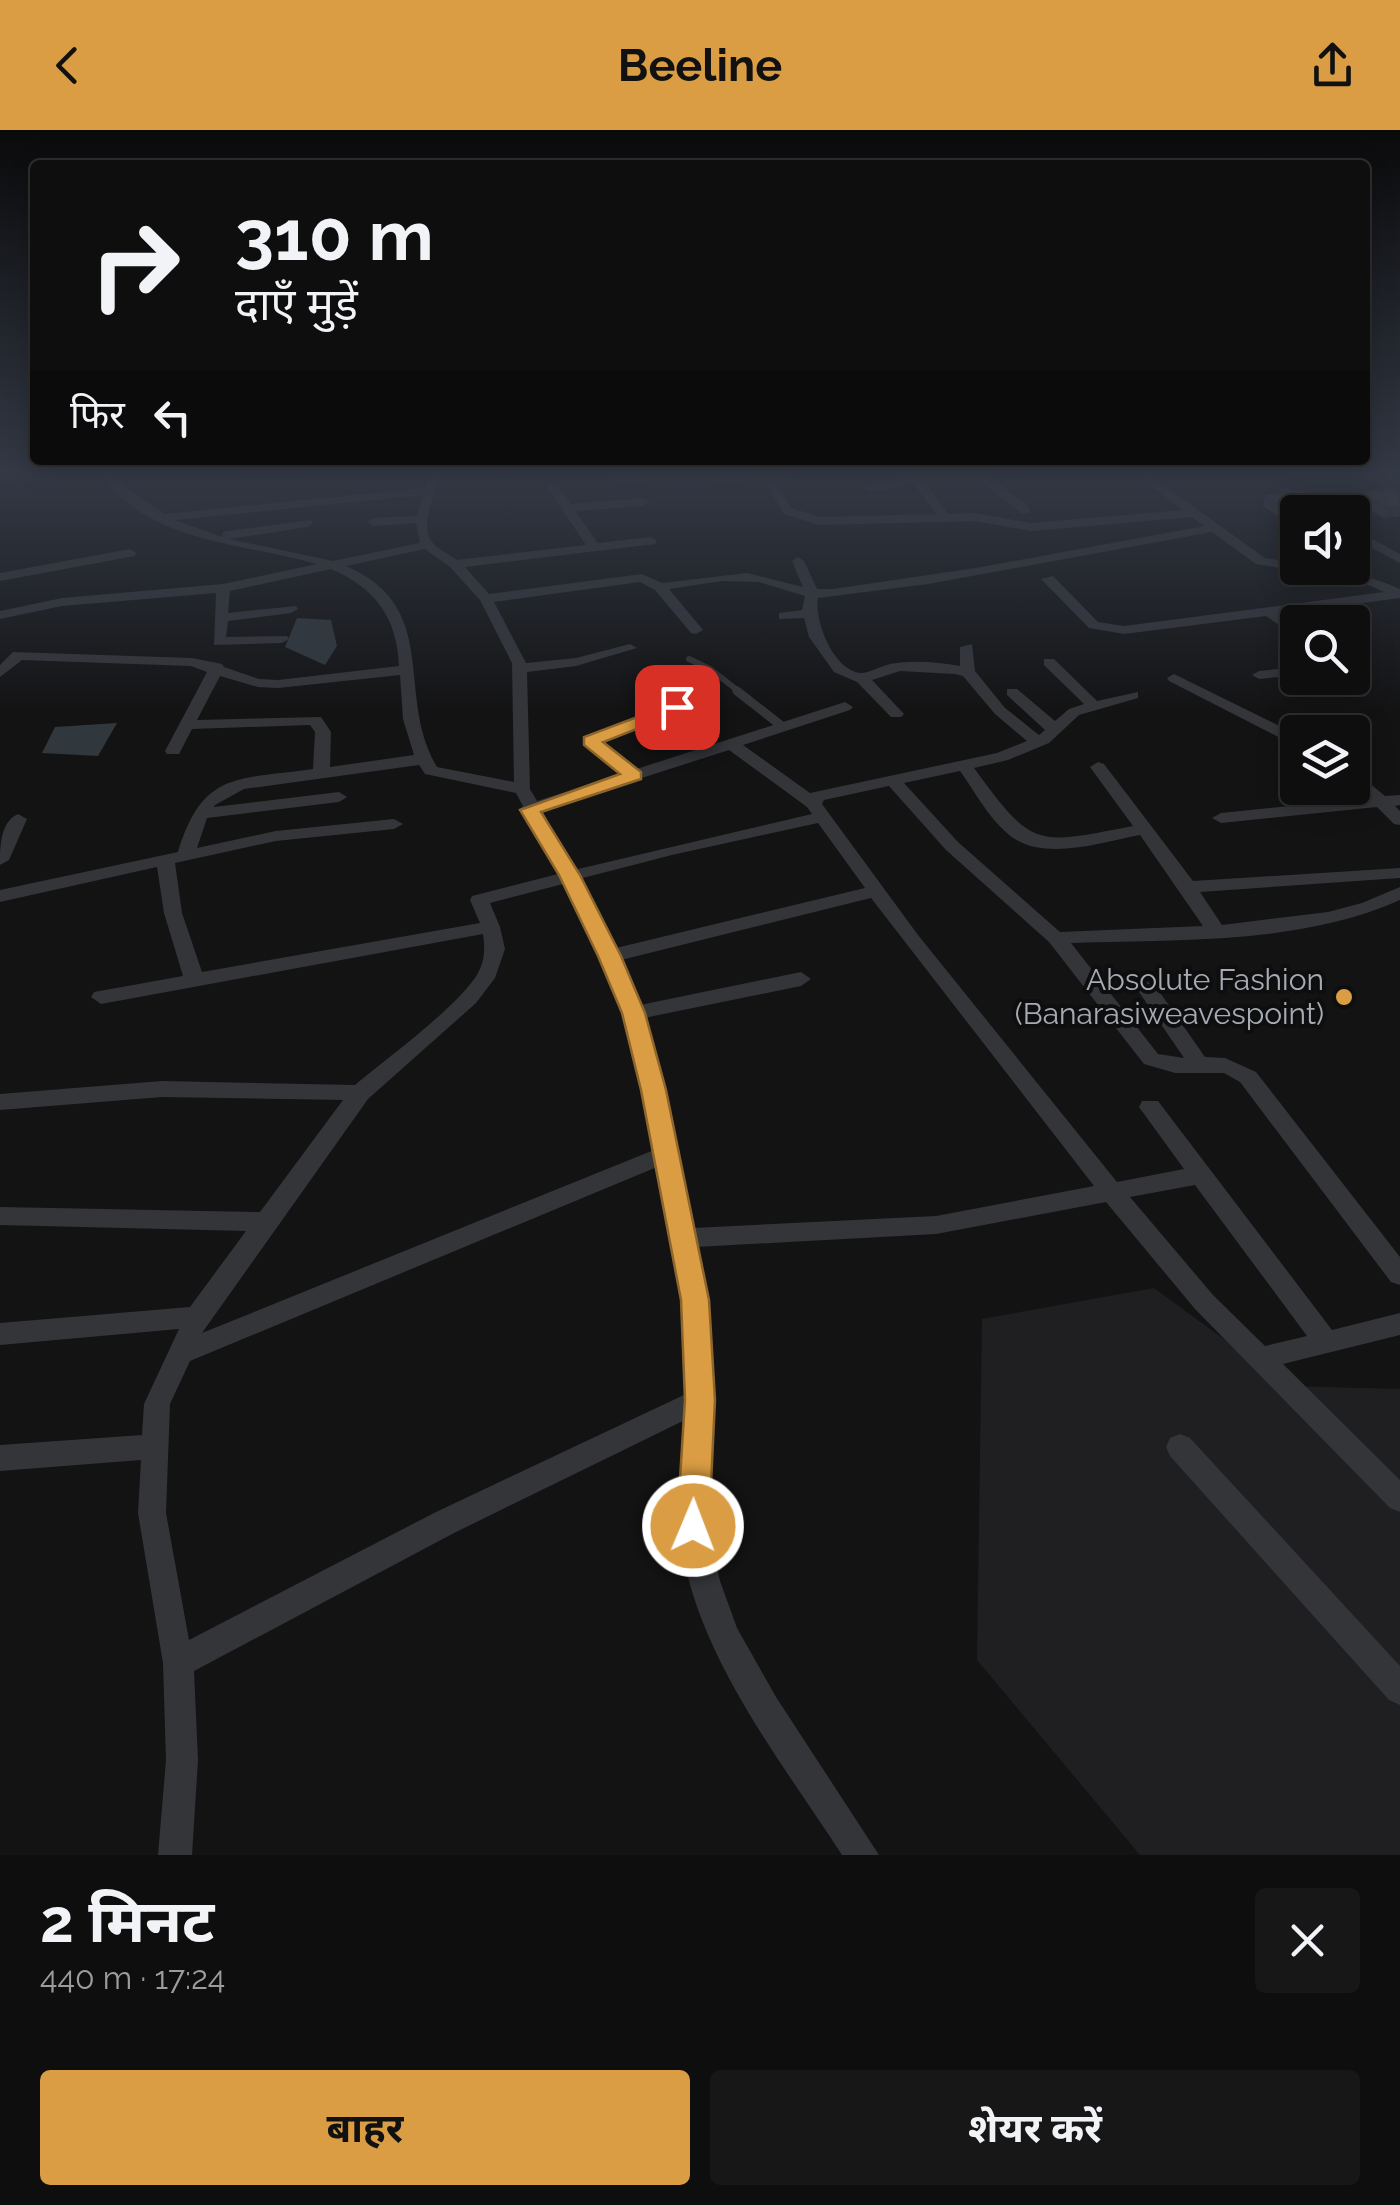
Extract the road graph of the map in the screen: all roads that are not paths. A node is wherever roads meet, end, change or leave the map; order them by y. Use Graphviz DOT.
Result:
graph roads {
  1 [pos="128,552"];
  2 [pos="275,552"];
  3 [pos="390,552"];
  4 [pos="439,552"];
  5 [pos="544,552"];
  6 [pos="1078,552"];
  7 [pos="1248,552"];
  8 [pos="382,554"];
  9 [pos="798,562"];
  10 [pos="327,564"];
  11 [pos="455,564"];
  12 [pos="0,578"];
  13 [pos="1048,579"];
  14 [pos="660,587"];
  15 [pos="223,588"];
  16 [pos="1400,594"];
  17 [pos="812,595"];
  18 [pos="486,600"];
  19 [pos="291,609"];
  20 [pos="1270,612"];
  21 [pos="810,613"];
  22 [pos="0,615"];
  23 [pos="784,616"];
  24 [pos="220,618"];
  25 [pos="1280,620"];
  26 [pos="696,630"];
  27 [pos="282,639"];
  28 [pos="967,647"];
  29 [pos="630,648"];
  30 [pos="689,660"];
  31 [pos="1049,662"];
  32 [pos="217,667"];
  33 [pos="519,668"];
  34 [pos="406,670"];
  35 [pos="968,672"];
  36 [pos="0,673"];
  37 [pos="1280,673"];
  38 [pos="1258,675"];
  39 [pos="1174,678"];
  40 [pos="862,679"];
  41 [pos="1012,692"];
  42 [pos="1133,696"];
  43 [pos="1094,705"];
  44 [pos="677,707"];
  45 [pos="845,707"];
  46 [pos="896,714"];
  47 [pos="187,725"];
  48 [pos="783,727"];
  49 [pos="1054,729"];
  50 [pos="1280,733"];
  51 [pos="1038,742"];
  52 [pos="731,744"];
  53 [pos="173,751"];
  54 [pos="424,759"];
  55 [pos="966,767"];
  56 [pos="1098,767"];
  57 [pos="322,774"];
  58 [pos="634,776"];
  59 [pos="893,780"];
  60 [pos="1370,786"];
  61 [pos="339,798"];
  62 [pos="526,800"];
  63 [pos="1392,801"];
  64 [pos="818,811"];
  65 [pos="199,814"];
  66 [pos="1221,818"];
  67 [pos="1400,820"];
  68 [pos="394,824"];
  69 [pos="1145,828"];
  70 [pos="10,830"];
  71 [pos="186,854"];
  72 [pos="165,859"];
  73 [pos="0,860"];
  74 [pos="1400,872"];
  75 [pos="569,875"];
  76 [pos="1188,887"];
  77 [pos="876,891"];
  78 [pos="0,896"];
  79 [pos="1397,899"];
  80 [pos="491,927"];
  81 [pos="1215,929"];
  82 [pos="1056,938"];
  83 [pos="610,956"];
  84 [pos="801,979"];
  85 [pos="195,982"];
  86 [pos="1148,989"];
  87 [pos="100,997"];
  88 [pos="633,1013"];
  89 [pos="1198,1064"];
  90 [pos="360,1093"];
  91 [pos="0,1102"];
  92 [pos="1150,1106"];
  93 [pos="667,1154"];
  94 [pos="1201,1175"];
  95 [pos="1114,1192"];
  96 [pos="0,1216"];
  97 [pos="268,1222"];
  98 [pos="684,1238"];
  99 [pos="1400,1276"];
  100 [pos="197,1317"];
  101 [pos="1400,1324"];
  102 [pos="0,1334"];
  103 [pos="1326,1342"];
  104 [pos="178,1354"];
  105 [pos="1261,1358"];
  106 [pos="700,1400"];
  107 [pos="1180,1446"];
  108 [pos="153,1447"];
  109 [pos="0,1458"];
  110 [pos="1400,1499"];
  111 [pos="178,1663"];
  112 [pos="1400,1689"];
  113 [pos="852,1852"];
  114 [pos="175,1855"];
  1 -- 12 [label="street"];
  2 -- 10 [label="street"];
  3 -- 8 [label="street"];
  4 -- 11 [label="street"];
  5 -- 11 [label="street"];
  6 -- 17 [label="street"];
  7 -- 16 [label="street"];
  8 -- 10 [label="street"];
  9 -- 17 [label="street"];
  10 -- 15 [label="street"];
  10 -- 34 [label="street"];
  11 -- 18 [label="street"];
  13 -- 20 [label="street"];
  14 -- 17 [label="street"];
  14 -- 18 [label="street"];
  14 -- 26 [label="street"];
  15 -- 22 [label="street"];
  15 -- 24 [label="street"];
  16 -- 20 [label="street"];
  17 -- 21 [label="street"];
  18 -- 33 [label="street"];
  19 -- 24 [label="street"];
  20 -- 25 [label="street"];
  21 -- 23 [label="street"];
  21 -- 40 [label="street"];
  24 -- 27 [label="street"];
  28 -- 35 [label="street"];
  29 -- 33 [label="street"];
  30 -- 48 [label="lane"];
  31 -- 43 [label="street"];
  32 -- 34 [label="street"];
  32 -- 36 [label="street"];
  32 -- 47 [label="street"];
  33 -- 62 [label="street"];
  34 -- 54 [label="street"];
  35 -- 40 [label="street"];
  35 -- 51 [label="street"];
  37 -- 38 [label="street"];
  39 -- 50 [label="street"];
  40 -- 46 [label="street"];
  41 -- 49 [label="street"];
  42 -- 43 [label="street"];
  43 -- 49 [label="street"];
  44 -- 58 [label="lane"];
  45 -- 48 [label="street"];
  47 -- 53 [label="street"];
  47 -- 57 [label="street"];
  48 -- 52 [label="street"];
  49 -- 51 [label="street"];
  51 -- 55 [label="street"];
  52 -- 58 [label="street"];
  52 -- 64 [label="street"];
  54 -- 57 [label="street"];
  54 -- 62 [label="street"];
  55 -- 59 [label="street"];
  55 -- 69 [label="street"];
  56 -- 69 [label="street"];
  57 -- 65 [label="street"];
  58 -- 62 [label="street"];
  59 -- 64 [label="street"];
  59 -- 82 [label="street"];
  60 -- 63 [label="street"];
  61 -- 65 [label="street"];
  62 -- 75 [label="street"];
  63 -- 66 [label="street"];
  63 -- 67 [label="street"];
  64 -- 75 [label="street"];
  64 -- 77 [label="street"];
  65 -- 71 [label="street"];
  68 -- 71 [label="street"];
  69 -- 76 [label="street"];
  70 -- 73 [label="street"];
  71 -- 72 [label="street"];
  72 -- 78 [label="street"];
  72 -- 85 [label="street"];
  74 -- 76 [label="street"];
  75 -- 80 [label="street"];
  75 -- 83 [label="street"];
  76 -- 81 [label="street"];
  77 -- 83 [label="street"];
  77 -- 95 [label="street"];
  79 -- 81 [label="street"];
  80 -- 85 [label="street"];
  80 -- 90 [label="street"];
  81 -- 82 [label="street"];
  82 -- 89 [label="street"];
  83 -- 88 [label="street"];
  84 -- 88 [label="street"];
  85 -- 87 [label="street"];
  86 -- 89 [label="street"];
  88 -- 93 [label="street"];
  89 -- 99 [label="street"];
  90 -- 91 [label="street"];
  90 -- 97 [label="street"];
  92 -- 94 [label="street"];
  93 -- 98 [label="street"];
  93 -- 104 [label="street"];
  94 -- 95 [label="street"];
  94 -- 103 [label="street"];
  95 -- 98 [label="street"];
  95 -- 105 [label="street"];
  96 -- 97 [label="street"];
  97 -- 100 [label="street"];
  98 -- 106 [label="street"];
  100 -- 102 [label="street"];
  100 -- 104 [label="street"];
  101 -- 103 [label="street"];
  103 -- 105 [label="street"];
  104 -- 108 [label="street"];
  105 -- 110 [label="street"];
  106 -- 111 [label="street"];
  106 -- 113 [label="street"];
  107 -- 112 [label="street"];
  108 -- 109 [label="street"];
  108 -- 111 [label="street"];
  111 -- 114 [label="street"];
}
